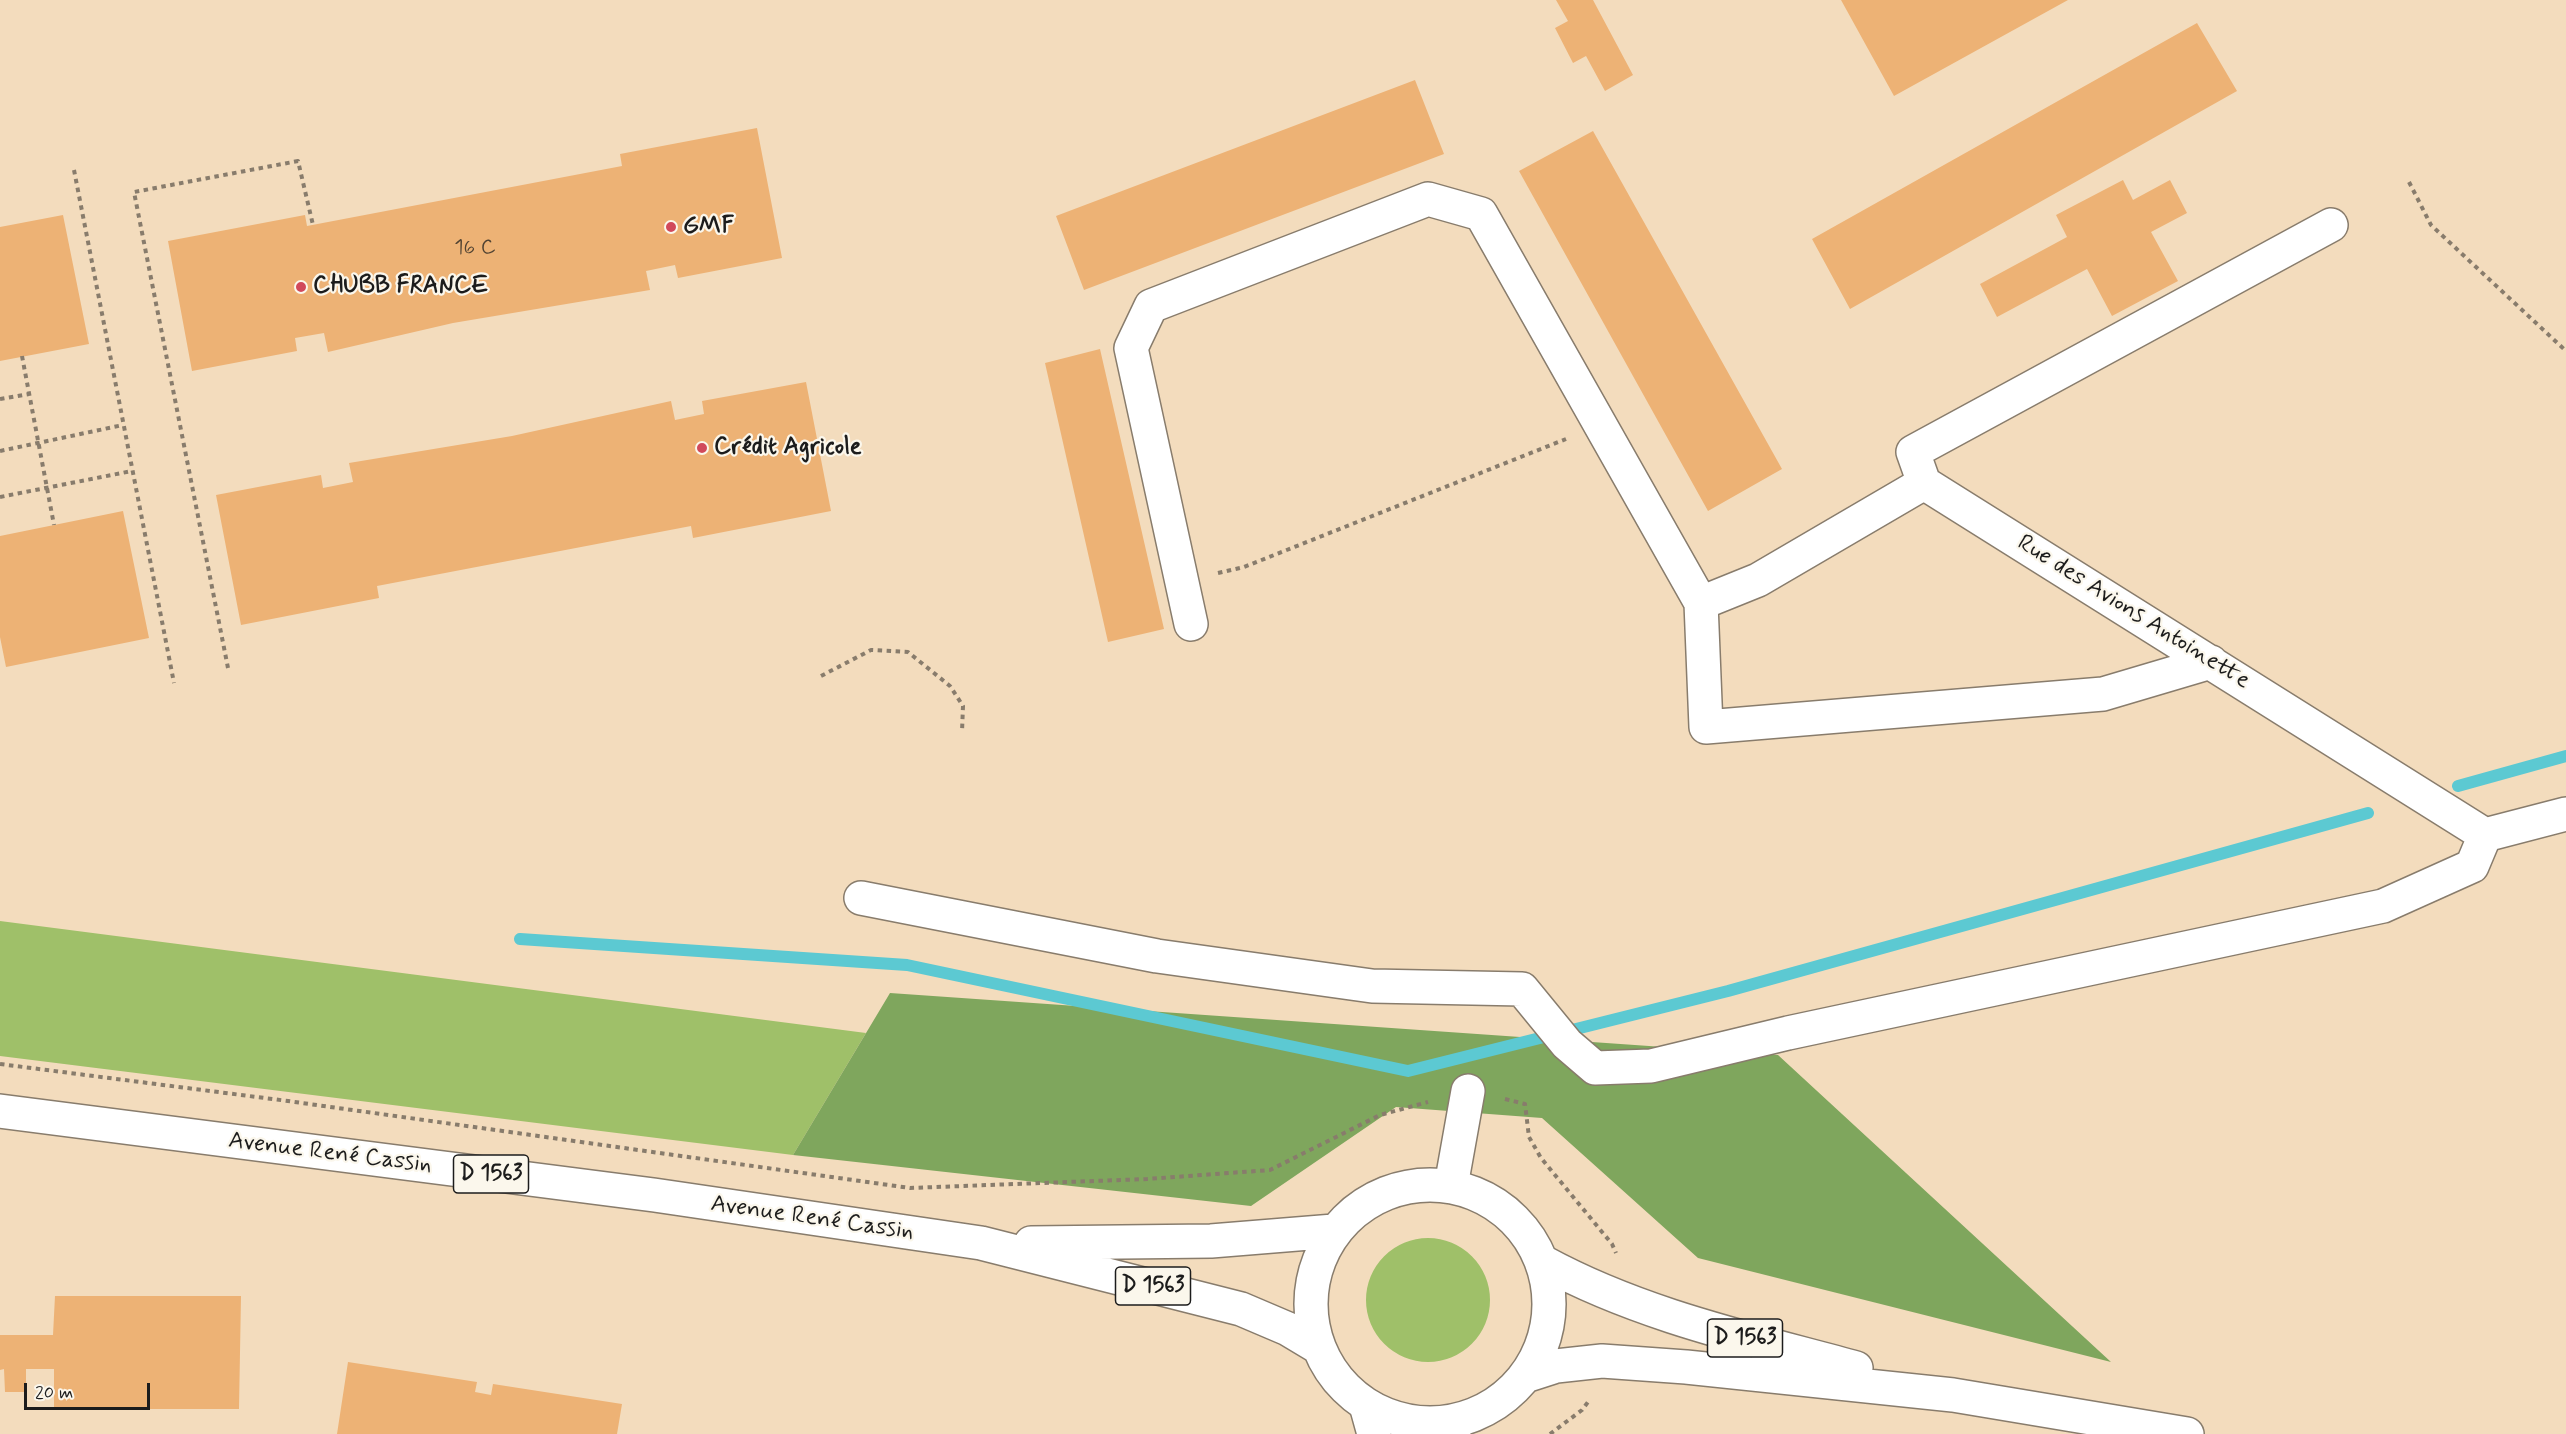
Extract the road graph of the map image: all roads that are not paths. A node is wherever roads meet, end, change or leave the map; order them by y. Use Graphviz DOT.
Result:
graph roads {
  1 [pos="2331,225"];
  2 [pos="1924,483"];
  3 [pos="1701,603"];
  4 [pos="1191,624"];
  5 [pos="2211,662"];
  6 [pos="2566,814"];
  7 [pos="2485,835"];
  8 [pos="861,898"];
  9 [pos="1468,1091"];
  10 [pos="0,1111"];
  11 [pos="1451,1186"];
  12 [pos="1334,1231"];
  13 [pos="981,1243"];
  14 [pos="1543,1262"];
  15 [pos="1318,1347"];
  16 [pos="1525,1376"];
  17 [pos="1953,1395"];
  18 [pos="1370,1420"];
  19 [pos="1454,1427"];
  20 [pos="2187,1434"];
  1 -- 2 [label="main road"];
  2 -- 3 [label="main road"];
  2 -- 5 [label="main road, Rue des Avions Antoinette"];
  3 -- 4 [label="main road"];
  3 -- 5 [label="main road"];
  5 -- 7 [label="main road, Rue des Avions Antoinette"];
  6 -- 7 [label="main road"];
  7 -- 8 [label="main road"];
  9 -- 11 [label="main road"];
  10 -- 13 [label="main road, Avenue René Cassin / D 1563"];
  11 -- 12 [label="main road"];
  11 -- 14 [label="main road"];
  12 -- 13 [label="main road, Avenue René Cassin / D 1563"];
  12 -- 15 [label="main road"];
  13 -- 15 [label="main road, Avenue René Cassin / D 1563"];
  14 -- 16 [label="main road"];
  14 -- 17 [label="main road, D 1563"];
  15 -- 18 [label="main road"];
  16 -- 17 [label="main road, D 1563"];
  16 -- 19 [label="main road"];
  17 -- 20 [label="main road, D 1563"];
  18 -- 19 [label="main road"];
}
